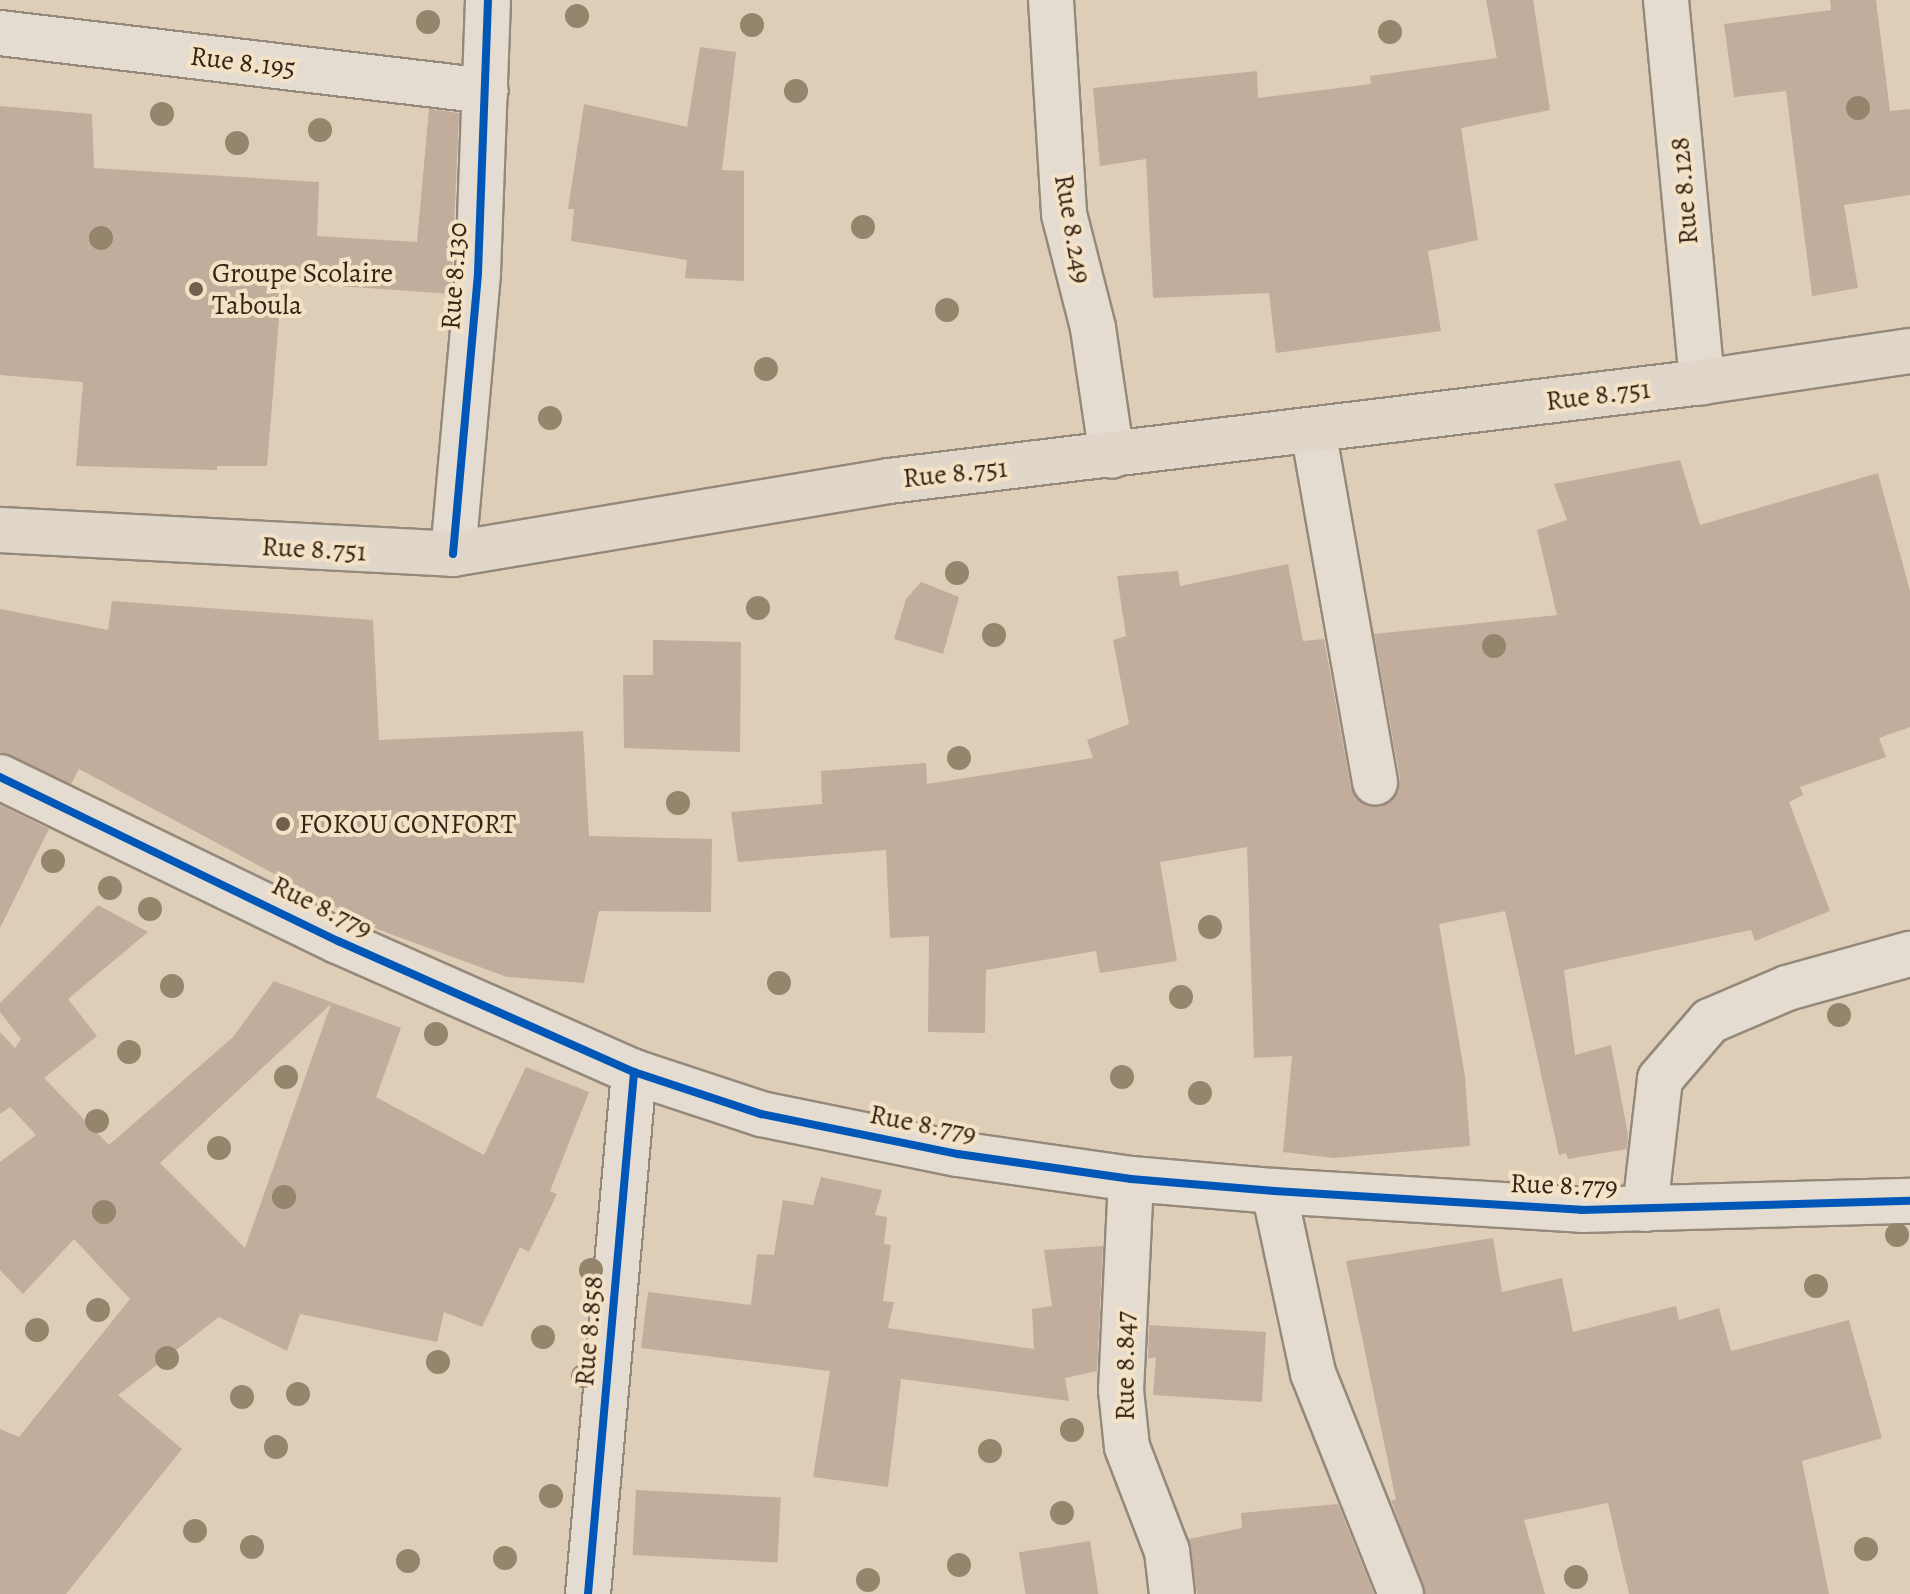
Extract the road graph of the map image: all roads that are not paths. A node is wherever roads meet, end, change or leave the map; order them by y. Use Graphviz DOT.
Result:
graph roads {
  1 [pos="488,0"];
  2 [pos="1051,0"];
  3 [pos="1666,0"];
  4 [pos="0,33"];
  5 [pos="486,91"];
  6 [pos="1910,351"];
  7 [pos="1702,382"];
  8 [pos="1313,430"];
  9 [pos="1112,456"];
  10 [pos="0,530"];
  11 [pos="453,554"];
  12 [pos="0,777"];
  13 [pos="1375,783"];
  14 [pos="1910,954"];
  15 [pos="634,1072"];
  16 [pos="1131,1179"];
  17 [pos="1274,1191"];
  18 [pos="1910,1201"];
  19 [pos="1645,1209"];
  20 [pos="588,1594"];
  21 [pos="1172,1594"];
  22 [pos="1401,1594"];
  1 -- 5 [label="street, Rue 8.130"];
  2 -- 9 [label="street, Rue 8.249"];
  3 -- 7 [label="street, Rue 8.128"];
  4 -- 5 [label="street, Rue 8.195"];
  5 -- 11 [label="street, Rue 8.130"];
  6 -- 7 [label="main road, Rue 8.751"];
  7 -- 8 [label="main road, Rue 8.751"];
  8 -- 9 [label="main road, Rue 8.751"];
  8 -- 13 [label="street"];
  9 -- 11 [label="main road, Rue 8.751"];
  10 -- 11 [label="main road, Rue 8.751"];
  12 -- 15 [label="street, Rue 8.779"];
  14 -- 19 [label="street"];
  15 -- 16 [label="street, Rue 8.779"];
  15 -- 20 [label="street, Rue 8.858"];
  16 -- 17 [label="street, Rue 8.779"];
  16 -- 21 [label="street, Rue 8.847"];
  17 -- 19 [label="street, Rue 8.779"];
  17 -- 22 [label="street"];
  18 -- 19 [label="street, Rue 8.779"];
}
